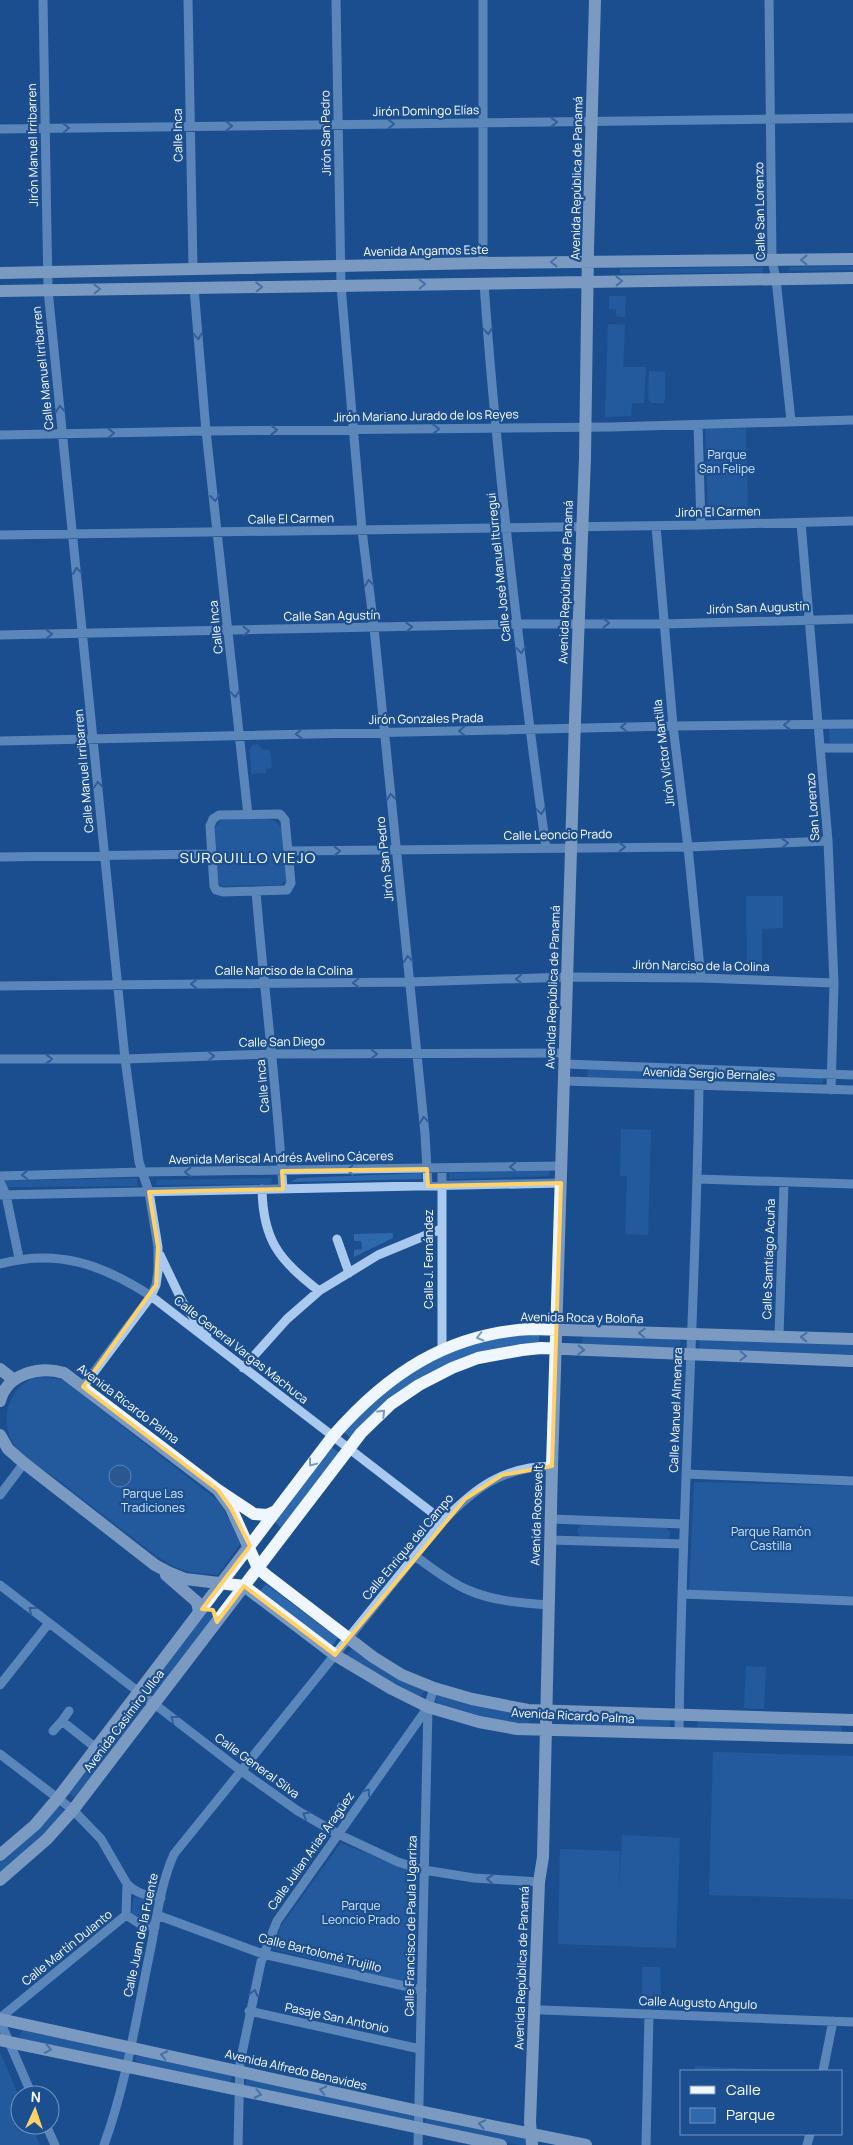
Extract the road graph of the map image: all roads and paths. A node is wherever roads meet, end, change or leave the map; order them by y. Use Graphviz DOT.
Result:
graph roads {
  1 [pos="43,0"];
  2 [pos="188,0"];
  3 [pos="336,0"];
  4 [pos="483,0"];
  5 [pos="595,0"];
  6 [pos="769,0"];
  7 [pos="853,118"];
  8 [pos="771,119"];
  9 [pos="592,121"];
  10 [pos="484,123"];
  11 [pos="338,125"];
  12 [pos="191,127"];
  13 [pos="0,129"];
  14 [pos="46,129"];
  15 [pos="772,260"];
  16 [pos="853,260"];
  17 [pos="588,262"];
  18 [pos="483,263"];
  19 [pos="340,266"];
  20 [pos="193,269"];
  21 [pos="47,272"];
  22 [pos="0,273"];
  23 [pos="853,278"];
  24 [pos="776,279"];
  25 [pos="588,281"];
  26 [pos="484,283"];
  27 [pos="340,286"];
  28 [pos="194,288"];
  29 [pos="48,290"];
  30 [pos="0,291"];
  31 [pos="853,420"];
  32 [pos="791,421"];
  33 [pos="698,425"];
  34 [pos="585,426"];
  35 [pos="497,428"];
  36 [pos="353,430"];
  37 [pos="206,431"];
  38 [pos="62,434"];
  39 [pos="0,435"];
  40 [pos="853,521"];
  41 [pos="801,523"];
  42 [pos="701,525"];
  43 [pos="507,526"];
  44 [pos="582,526"];
  45 [pos="656,526"];
  46 [pos="362,530"];
  47 [pos="219,532"];
  48 [pos="73,534"];
  49 [pos="0,535"];
  50 [pos="808,619"];
  51 [pos="853,619"];
  52 [pos="579,623"];
  53 [pos="518,624"];
  54 [pos="664,624"];
  55 [pos="374,628"];
  56 [pos="229,631"];
  57 [pos="84,634"];
  58 [pos="0,635"];
  59 [pos="819,724"];
  60 [pos="853,724"];
  61 [pos="673,726"];
  62 [pos="530,729"];
  63 [pos="575,729"];
  64 [pos="384,733"];
  65 [pos="239,735"];
  66 [pos="94,738"];
  67 [pos="0,741"];
  68 [pos="821,748"];
  69 [pos="853,748"];
  70 [pos="248,815"];
  71 [pos="828,841"];
  72 [pos="571,847"];
  73 [pos="688,847"];
  74 [pos="546,848"];
  75 [pos="288,851"];
  76 [pos="396,851"];
  77 [pos="211,854"];
  78 [pos="104,856"];
  79 [pos="0,857"];
  80 [pos="256,891"];
  81 [pos="568,977"];
  82 [pos="701,978"];
  83 [pos="410,982"];
  84 [pos="834,983"];
  85 [pos="118,984"];
  86 [pos="263,984"];
  87 [pos="0,986"];
  88 [pos="273,1054"];
  89 [pos="417,1054"];
  90 [pos="565,1058"];
  91 [pos="0,1059"];
  92 [pos="125,1059"];
  93 [pos="832,1074"];
  94 [pos="853,1075"];
  95 [pos="564,1081"];
  96 [pos="699,1086"];
  97 [pos="831,1090"];
  98 [pos="853,1090"];
  99 [pos="562,1166"];
  100 [pos="442,1168"];
  101 [pos="427,1169"];
  102 [pos="282,1171"];
  103 [pos="142,1172"];
  104 [pos="0,1176"];
  105 [pos="698,1179"];
  106 [pos="0,1182"];
  107 [pos="784,1182"];
  108 [pos="561,1183"];
  109 [pos="853,1184"];
  110 [pos="428,1186"];
  111 [pos="442,1186"];
  112 [pos="262,1189"];
  113 [pos="283,1189"];
  114 [pos="149,1192"];
  115 [pos="3,1195"];
  116 [pos="441,1234"];
  117 [pos="337,1239"];
  118 [pos="158,1247"];
  119 [pos="19,1258"];
  120 [pos="0,1264"];
  121 [pos="349,1273"];
  122 [pos="319,1291"];
  123 [pos="151,1296"];
  124 [pos="557,1329"];
  125 [pos="691,1335"];
  126 [pos="779,1336"];
  127 [pos="853,1339"];
  128 [pos="214,1345"];
  129 [pos="556,1349"];
  130 [pos="442,1350"];
  131 [pos="690,1354"];
  132 [pos="853,1361"];
  133 [pos="243,1368"];
  134 [pos="0,1369"];
  135 [pos="14,1380"];
  136 [pos="83,1387"];
  137 [pos="0,1398"];
  138 [pos="333,1436"];
  139 [pos="1,1440"];
  140 [pos="349,1448"];
  141 [pos="24,1463"];
  142 [pos="552,1466"];
  143 [pos="686,1474"];
  144 [pos="853,1481"];
  145 [pos="218,1490"];
  146 [pos="0,1495"];
  147 [pos="274,1514"];
  148 [pos="551,1519"];
  149 [pos="443,1522"];
  150 [pos="683,1524"];
  151 [pos="289,1528"];
  152 [pos="551,1540"];
  153 [pos="683,1544"];
  154 [pos="250,1546"];
  155 [pos="415,1556"];
  156 [pos="155,1565"];
  157 [pos="258,1568"];
  158 [pos="221,1584"];
  159 [pos="0,1585"];
  160 [pos="244,1586"];
  161 [pos="683,1594"];
  162 [pos="853,1601"];
  163 [pos="549,1605"];
  164 [pos="201,1610"];
  165 [pos="217,1622"];
  166 [pos="49,1623"];
  167 [pos="348,1639"];
  168 [pos="335,1655"];
  169 [pos="0,1685"];
  170 [pos="434,1688"];
  171 [pos="139,1692"];
  172 [pos="154,1704"];
  173 [pos="428,1707"];
  174 [pos="69,1710"];
  175 [pos="548,1711"];
  176 [pos="679,1715"];
  177 [pos="853,1720"];
  178 [pos="62,1721"];
  179 [pos="53,1731"];
  180 [pos="547,1731"];
  181 [pos="679,1734"];
  182 [pos="853,1738"];
  183 [pos="96,1748"];
  184 [pos="0,1754"];
  185 [pos="240,1770"];
  186 [pos="58,1798"];
  187 [pos="73,1810"];
  188 [pos="338,1834"];
  189 [pos="0,1855"];
  190 [pos="543,1864"];
  191 [pos="424,1870"];
  192 [pos="0,1880"];
  193 [pos="539,1882"];
  194 [pos="127,1884"];
  195 [pos="161,1898"];
  196 [pos="158,1914"];
  197 [pos="126,1915"];
  198 [pos="155,1927"];
  199 [pos="263,1954"];
  200 [pos="422,1990"];
  201 [pos="542,2010"];
  202 [pos="249,2012"];
  203 [pos="649,2014"];
  204 [pos="0,2020"];
  205 [pos="833,2021"];
  206 [pos="853,2022"];
  207 [pos="4,2040"];
  208 [pos="130,2048"];
  209 [pos="420,2049"];
  210 [pos="126,2065"];
  211 [pos="823,2070"];
  212 [pos="240,2071"];
  213 [pos="27,2085"];
  214 [pos="239,2090"];
  215 [pos="419,2111"];
  216 [pos="418,2128"];
  217 [pos="533,2140"];
  218 [pos="104,2145"];
  219 [pos="238,2145"];
  220 [pos="418,2145"];
  221 [pos="501,2145"];
  222 [pos="586,2145"];
  223 [pos="646,2145"];
  1 -- 14 [label="street, Jirón Manuel Irribarren"];
  2 -- 12 [label="street, Calle Inca"];
  3 -- 11 [label="street, Jirón San Pedro"];
  4 -- 10 [label="street"];
  5 -- 9 [label="main road, Avenida República de Panamá"];
  6 -- 8 [label="street, Calle San Lorenzo"];
  7 -- 8 [label="street, Jirón Domingo Elías"];
  8 -- 9 [label="street, Jirón Domingo Elías"];
  8 -- 15 [label="street, Calle San Lorenzo"];
  10 -- 9 [label="street, Jirón Domingo Elías, one-way"];
  9 -- 17 [label="main road, Avenida República de Panamá"];
  11 -- 10 [label="street, Jirón Domingo Elías, one-way"];
  10 -- 18 [label="street"];
  12 -- 11 [label="street, Jirón Domingo Elías, one-way"];
  11 -- 19 [label="street, Jirón San Pedro"];
  14 -- 12 [label="street, Jirón Domingo Elías, one-way"];
  12 -- 20 [label="street, Calle Inca"];
  13 -- 14 [label="street, Jirón Domingo Elías"];
  14 -- 21 [label="street, Jirón Manuel Irribarren"];
  16 -- 15 [label="main road, Avenida Angamos Este, one-way"];
  15 -- 17 [label="main road, Avenida Angamos Este"];
  15 -- 24 [label="street, Calle San Lorenzo"];
  17 -- 18 [label="main road, Avenida Angamos Este, one-way"];
  17 -- 25 [label="main road, Avenida República de Panamá"];
  18 -- 19 [label="main road, Avenida Angamos Este"];
  19 -- 20 [label="main road, Avenida Angamos Este"];
  19 -- 27 [label="street, Jirón San Pedro"];
  20 -- 21 [label="main road, Avenida Angamos Este"];
  21 -- 22 [label="main road, Avenida Angamos Este"];
  21 -- 29 [label="street, Jirón Manuel Irribarren"];
  23 -- 24 [label="main road"];
  25 -- 24 [label="main road, one-way"];
  24 -- 32 [label="street, Calle San Lorenzo"];
  25 -- 26 [label="main road"];
  25 -- 34 [label="main road, Avenida República de Panamá"];
  27 -- 26 [label="main road, one-way"];
  26 -- 35 [label="street, Calle José Manuel Iturregui, one-way"];
  28 -- 27 [label="main road, one-way"];
  27 -- 36 [label="street, Jirón San Pedro"];
  29 -- 28 [label="main road, one-way"];
  28 -- 37 [label="street, Calle Inca, one-way"];
  29 -- 30 [label="main road"];
  38 -- 29 [label="street, Calle Manuel Irribarren, one-way"];
  31 -- 32 [label="street, Jirón Mariano Jurado de los Reyes"];
  32 -- 33 [label="street, Jirón Mariano Jurado de los Reyes"];
  33 -- 34 [label="street, Jirón Mariano Jurado de los Reyes"];
  33 -- 42 [label="street"];
  34 -- 35 [label="street, Jirón Mariano Jurado de los Reyes"];
  34 -- 44 [label="main road, Avenida República de Panamá"];
  36 -- 35 [label="street, Jirón Mariano Jurado de los Reyes, one-way"];
  35 -- 43 [label="street, Calle José Manuel Iturregui"];
  37 -- 36 [label="street, Jirón Mariano Jurado de los Reyes, one-way"];
  36 -- 46 [label="street, Jirón San Pedro"];
  38 -- 37 [label="street, Jirón Mariano Jurado de los Reyes, one-way"];
  37 -- 47 [label="street, Calle Inca, one-way"];
  38 -- 39 [label="street, Jirón Mariano Jurado de los Reyes"];
  38 -- 48 [label="street, Calle Manuel Irribarren"];
  40 -- 41 [label="street, Jirón El Carmen"];
  41 -- 42 [label="street, Jirón El Carmen"];
  41 -- 50 [label="street, San Lorenzo"];
  42 -- 45 [label="street, Jirón El Carmen"];
  43 -- 44 [label="street, Calle El Carmen"];
  43 -- 46 [label="street, Calle El Carmen"];
  43 -- 53 [label="street, Calle José Manuel Iturregui"];
  44 -- 45 [label="street, Jirón El Carmen"];
  44 -- 52 [label="main road, Avenida República de Panamá"];
  45 -- 54 [label="street, Jirón Víctor Mantilla"];
  46 -- 47 [label="street, Calle El Carmen"];
  55 -- 46 [label="street, Jirón San Pedro, one-way"];
  47 -- 48 [label="street, Calle El Carmen"];
  47 -- 56 [label="street, Calle Inca"];
  48 -- 49 [label="street, Calle El Carmen"];
  57 -- 48 [label="street, Calle Manuel Irribarren, one-way"];
  50 -- 51 [label="street, Jirón San Augustín"];
  50 -- 54 [label="street, Jirón San Augustín"];
  50 -- 59 [label="street, San Lorenzo"];
  52 -- 53 [label="street, Calle San Agustín"];
  52 -- 54 [label="street, Calle San Agustín, one-way"];
  52 -- 63 [label="main road, Avenida República de Panamá"];
  55 -- 53 [label="street, Calle San Agustín, one-way"];
  53 -- 62 [label="street, Calle José Manuel Iturregui, one-way"];
  54 -- 61 [label="street, Jirón Víctor Mantilla"];
  56 -- 55 [label="street, Calle San Agustín, one-way"];
  55 -- 64 [label="street, Jirón San Pedro"];
  56 -- 57 [label="street, Calle San Agustín"];
  56 -- 65 [label="street, Calle Inca, one-way"];
  58 -- 57 [label="street, Calle San Agustín, one-way"];
  57 -- 66 [label="street, Calle Manuel Irribarren"];
  59 -- 60 [label="street, Jirón Gonzales Prada"];
  59 -- 61 [label="street, Jirón Gonzales Prada, one-way"];
  59 -- 68 [label="street, San Lorenzo"];
  61 -- 63 [label="street, Jirón Gonzales Prada, one-way"];
  61 -- 73 [label="street, Jirón Víctor Mantilla"];
  62 -- 63 [label="street, Jirón Gonzales Prada"];
  62 -- 64 [label="street, Jirón Gonzales Prada, one-way"];
  62 -- 74 [label="street, Calle José Manuel Iturregui, one-way"];
  63 -- 72 [label="main road, Avenida República de Panamá"];
  64 -- 65 [label="street, Jirón Gonzales Prada, one-way"];
  76 -- 64 [label="street, Jirón San Pedro, one-way"];
  65 -- 66 [label="street, Jirón Gonzales Prada"];
  65 -- 70 [label="street, Calle Inca"];
  66 -- 67 [label="street, Jirón Gonzales Prada"];
  78 -- 66 [label="street, Calle Manuel Irribarren, one-way"];
  68 -- 69 [label="street"];
  68 -- 71 [label="street, San Lorenzo"];
  70 -- 75 [label="street"];
  70 -- 77 [label="street"];
  73 -- 71 [label="street, Calle Leoncio Prado, one-way"];
  71 -- 84 [label="street, San Lorenzo"];
  72 -- 73 [label="street, Calle Leoncio Prado, one-way"];
  72 -- 74 [label="street, Calle Leoncio Prado"];
  72 -- 81 [label="main road, Avenida República de Panamá"];
  73 -- 82 [label="street, Jirón Víctor Mantilla"];
  74 -- 76 [label="street, Calle Leoncio Prado"];
  75 -- 76 [label="street, Calle Leoncio Prado, one-way"];
  75 -- 80 [label="street"];
  83 -- 76 [label="street, Jirón San Pedro, one-way"];
  77 -- 78 [label="street"];
  77 -- 80 [label="street"];
  78 -- 79 [label="street"];
  78 -- 85 [label="street, Calle Manuel Irribarren"];
  80 -- 86 [label="street, Calle Inca"];
  81 -- 82 [label="street, Jirón Narciso de la Colina"];
  81 -- 83 [label="street, Calle Narciso de la Colina, one-way"];
  81 -- 90 [label="main road, Avenida República de Panamá"];
  82 -- 84 [label="street, Jirón Narciso de la Colina"];
  83 -- 86 [label="street, Calle Narciso de la Colina, one-way"];
  83 -- 89 [label="street, Jirón San Pedro"];
  84 -- 93 [label="street, San Lorenzo"];
  86 -- 85 [label="street, Calle Narciso de la Colina, one-way"];
  85 -- 87 [label="street, Calle Narciso de la Colina"];
  85 -- 92 [label="street, Calle Manuel Irribarren"];
  86 -- 88 [label="street, Calle Inca"];
  88 -- 89 [label="street, Calle San Diego, one-way"];
  92 -- 88 [label="street, Calle San Diego, one-way"];
  88 -- 102 [label="street, Calle Inca"];
  89 -- 90 [label="street, Calle San Diego"];
  101 -- 89 [label="street, Jirón San Pedro, one-way"];
  90 -- 93 [label="street, Avenida Sergio Bernales"];
  90 -- 95 [label="main road, Avenida República de Panamá"];
  91 -- 92 [label="street, Calle San Diego, one-way"];
  92 -- 103 [label="street, Calle Manuel Irribarren"];
  93 -- 94 [label="street, Avenida Sergio Bernales"];
  93 -- 97 [label="street, San Lorenzo"];
  95 -- 96 [label="street, Avenida Sergio Bernales"];
  95 -- 99 [label="main road, Avenida República de Panamá"];
  96 -- 97 [label="street, Avenida Sergio Bernales"];
  96 -- 105 [label="street, Calle Manuel Almenara"];
  97 -- 98 [label="street, Avenida Sergio Bernales"];
  99 -- 100 [label="street, Avenida Mariscal Andrés Avelino Cáceres, one-way"];
  99 -- 108 [label="main road, Avenida Roosevelt"];
  100 -- 101 [label="street, Avenida Mariscal Andrés Avelino Cáceres"];
  100 -- 111 [label="street, Calle J. Fernández"];
  101 -- 102 [label="street, Avenida Mariscal Andrés Avelino Cáceres, one-way"];
  101 -- 110 [label="street, Jirón San Pedro"];
  102 -- 103 [label="street, Avenida Mariscal Andrés Avelino Cáceres, one-way"];
  102 -- 113 [label="street, Calle Inca"];
  103 -- 104 [label="street, Avenida Mariscal Andrés Avelino Cáceres, one-way"];
  103 -- 114 [label="street, Calle Manuel Irribarren"];
  105 -- 107 [label="street"];
  105 -- 125 [label="street, Calle Manuel Almenara"];
  106 -- 115 [label="street"];
  107 -- 109 [label="street"];
  107 -- 126 [label="street, Calle Samtiago Acuña"];
  108 -- 111 [label="street"];
  108 -- 124 [label="main road, Avenida Roosevelt"];
  110 -- 111 [label="street"];
  110 -- 113 [label="street"];
  111 -- 116 [label="street, Calle J. Fernández"];
  112 -- 113 [label="street"];
  112 -- 114 [label="street"];
  112 -- 122 [label="street"];
  114 -- 115 [label="street"];
  114 -- 118 [label="street, Calle Manuel Irribarren"];
  115 -- 119 [label="street"];
  116 -- 121 [label="street"];
  116 -- 130 [label="street, Calle J. Fernández"];
  117 -- 121 [label="street"];
  118 -- 123 [label="street, Calle Manuel Irribarren"];
  118 -- 128 [label="street, Calle Manuel Irribarren"];
  119 -- 120 [label="street, Calle General Vargas Machuca"];
  119 -- 123 [label="street, Calle General Vargas Machuca"];
  121 -- 122 [label="street"];
  122 -- 133 [label="street"];
  123 -- 128 [label="street, Calle General Vargas Machuca"];
  123 -- 136 [label="street, Calle Manuel Irribarren"];
  125 -- 124 [label="main road, Avenida Roca y Boloña, one-way"];
  124 -- 129 [label="main road, Avenida Roosevelt"];
  124 -- 130 [label="main road, Avenida Roca y Boloña, one-way"];
  125 -- 126 [label="main road, Avenida Roca y Boloña"];
  125 -- 131 [label="street, Calle Manuel Almenara"];
  127 -- 126 [label="main road, Avenida Roca y Boloña, one-way"];
  128 -- 133 [label="street, Calle General Vargas Machuca"];
  129 -- 131 [label="main road, one-way"];
  140 -- 129 [label="main road, one-way"];
  129 -- 142 [label="main road, Avenida Roosevelt"];
  130 -- 138 [label="main road, Avenida Roca y Boloña"];
  131 -- 132 [label="main road, one-way"];
  131 -- 143 [label="street, Calle Manuel Almenara"];
  133 -- 138 [label="street, Calle General Vargas Machuca"];
  134 -- 135 [label="main road"];
  135 -- 136 [label="main road, Avenida Ricardo Palma"];
  135 -- 137 [label="main road"];
  136 -- 145 [label="main road, Avenida Ricardo Palma"];
  138 -- 140 [label="street, Calle General Vargas Machuca"];
  138 -- 147 [label="main road, Avenida Roca y Boloña, one-way"];
  139 -- 141 [label="main road"];
  140 -- 149 [label="street, Calle General Vargas Machuca"];
  140 -- 151 [label="main road"];
  141 -- 146 [label="street"];
  141 -- 156 [label="main road"];
  142 -- 148 [label="main road, Avenida Roosevelt"];
  142 -- 149 [label="street, Calle Enrique del Campo"];
  143 -- 144 [label="street"];
  143 -- 150 [label="street, Calle Manuel Almenara"];
  145 -- 147 [label="main road, Avenida Ricardo Palma"];
  145 -- 154 [label="main road, Avenida Ricardo Palma"];
  147 -- 151 [label="main road"];
  147 -- 154 [label="main road, Avenida Roca y Boloña"];
  148 -- 150 [label="street"];
  148 -- 152 [label="main road, Avenida Roosevelt"];
  149 -- 155 [label="street, Calle Enrique del Campo"];
  150 -- 153 [label="street, Calle Manuel Almenara"];
  151 -- 157 [label="main road"];
  152 -- 153 [label="street"];
  152 -- 163 [label="main road, Avenida Roosevelt"];
  153 -- 161 [label="street, Calle Manuel Almenara"];
  154 -- 157 [label="main road, Avenida Ricardo Palma"];
  154 -- 158 [label="main road, Avenida Casimiro Ulloa"];
  155 -- 163 [label="street"];
  155 -- 167 [label="street, Calle Enrique del Campo"];
  156 -- 158 [label="main road"];
  156 -- 164 [label="main road"];
  157 -- 160 [label="main road, Avenida Casimiro Ulloa"];
  157 -- 167 [label="main road, Avenida Ricardo Palma"];
  158 -- 160 [label="main road"];
  158 -- 164 [label="main road, Avenida Casimiro Ulloa"];
  166 -- 159 [label="street, Calle General Silva, one-way"];
  160 -- 165 [label="main road, Avenida Casimiro Ulloa"];
  160 -- 168 [label="main road, Avenida Ricardo Palma"];
  161 -- 162 [label="street"];
  161 -- 176 [label="street, Calle Manuel Almenara"];
  163 -- 175 [label="main road, Avenida Roosevelt"];
  164 -- 165 [label="main road"];
  164 -- 171 [label="main road, Avenida Casimiro Ulloa"];
  165 -- 172 [label="main road, Avenida Casimiro Ulloa"];
  166 -- 169 [label="street"];
  166 -- 171 [label="street, Calle General Silva"];
  167 -- 168 [label="street, Calle Juan de la Fuente"];
  167 -- 170 [label="main road, Avenida Ricardo Palma"];
  168 -- 173 [label="main road, Avenida Ricardo Palma"];
  168 -- 185 [label="street, Calle Juan de la Fuente"];
  170 -- 173 [label="street"];
  170 -- 175 [label="main road, Avenida Ricardo Palma"];
  171 -- 172 [label="street, Calle General Silva"];
  171 -- 183 [label="main road, Avenida Casimiro Ulloa"];
  185 -- 172 [label="street, Calle General Silva, one-way"];
  172 -- 187 [label="main road, Avenida Casimiro Ulloa"];
  173 -- 180 [label="main road, Avenida Ricardo Palma"];
  188 -- 173 [label="street, Calle Julian Arias Aragüez, one-way"];
  173 -- 191 [label="street, Calle Francisco de Paula Ugarriza"];
  174 -- 178 [label="street"];
  175 -- 176 [label="main road, Avenida Ricardo Palma"];
  175 -- 180 [label="main road, Avenida Roosevelt"];
  176 -- 177 [label="main road, Avenida Ricardo Palma"];
  176 -- 181 [label="street, Calle Manuel Almenara"];
  178 -- 179 [label="street"];
  178 -- 183 [label="street"];
  180 -- 181 [label="main road, Avenida Ricardo Palma"];
  180 -- 190 [label="main road, Avenida Roosevelt"];
  181 -- 182 [label="main road, Avenida Ricardo Palma"];
  183 -- 186 [label="main road, Avenida Casimiro Ulloa"];
  184 -- 186 [label="street"];
  188 -- 185 [label="street, Calle General Silva, one-way"];
  185 -- 195 [label="street, Calle Juan de la Fuente"];
  186 -- 187 [label="street"];
  186 -- 189 [label="main road, Avenida Casimiro Ulloa"];
  187 -- 192 [label="main road, Avenida Casimiro Ulloa"];
  187 -- 194 [label="street"];
  188 -- 191 [label="street, Calle General Silva"];
  188 -- 199 [label="street, Calle Julian Arias Aragüez"];
  190 -- 193 [label="main road, Avenida República de Panamá"];
  190 -- 201 [label="main road, Avenida República de Panamá"];
  193 -- 191 [label="street, Calle General Silva, one-way"];
  191 -- 200 [label="street, Calle Francisco de Paula Ugarriza"];
  193 -- 217 [label="main road, Avenida República de Panamá"];
  194 -- 195 [label="street"];
  194 -- 197 [label="street"];
  195 -- 196 [label="street, Calle Juan de la Fuente"];
  196 -- 198 [label="street, Calle Juan de la Fuente"];
  196 -- 199 [label="street, Calle Bartolomé Trujillo"];
  197 -- 198 [label="street"];
  197 -- 204 [label="street, Calle Martín Dulanto"];
  198 -- 208 [label="street, Calle Juan de la Fuente"];
  199 -- 200 [label="street, Calle Bartolomé Trujillo"];
  202 -- 199 [label="street, Calle Julian Arias Aragüez, one-way"];
  200 -- 209 [label="street, Calle Francisco de Paula Ugarriza"];
  201 -- 203 [label="street, Calle Augusto Angulo"];
  201 -- 217 [label="main road, Avenida República de Panamá"];
  202 -- 209 [label="street, Pasaje San Antonio"];
  202 -- 212 [label="street, Calle Julian Arias Aragüez"];
  203 -- 205 [label="street, Calle Augusto Angulo"];
  203 -- 223 [label="street"];
  204 -- 207 [label="street"];
  204 -- 208 [label="main road, Avenida Alfredo Benavides"];
  205 -- 206 [label="street, Calle Augusto Angulo"];
  205 -- 211 [label="street"];
  207 -- 210 [label="main road, one-way"];
  207 -- 213 [label="street"];
  208 -- 210 [label="street, Calle Juan de la Fuente"];
  212 -- 208 [label="main road, Avenida Alfredo Benavides, one-way"];
  209 -- 215 [label="street, Calle Francisco de Paula Ugarriza"];
  210 -- 214 [label="main road"];
  210 -- 218 [label="street, Calle Juan de la Fuente"];
  212 -- 214 [label="street, Calle Julian Arias Aragüez"];
  215 -- 212 [label="main road, Avenida Alfredo Benavides, one-way"];
  214 -- 216 [label="main road, one-way"];
  214 -- 219 [label="street, Calle Julian Arias Aragüez"];
  215 -- 216 [label="street, Calle Francisco de Paula Ugarriza"];
  217 -- 215 [label="main road, Avenida Alfredo Benavides, one-way"];
  216 -- 220 [label="street, Calle Francisco de Paula Ugarriza"];
  216 -- 221 [label="main road"];
  217 -- 222 [label="main road, Avenida Alfredo Benavides"];
}
